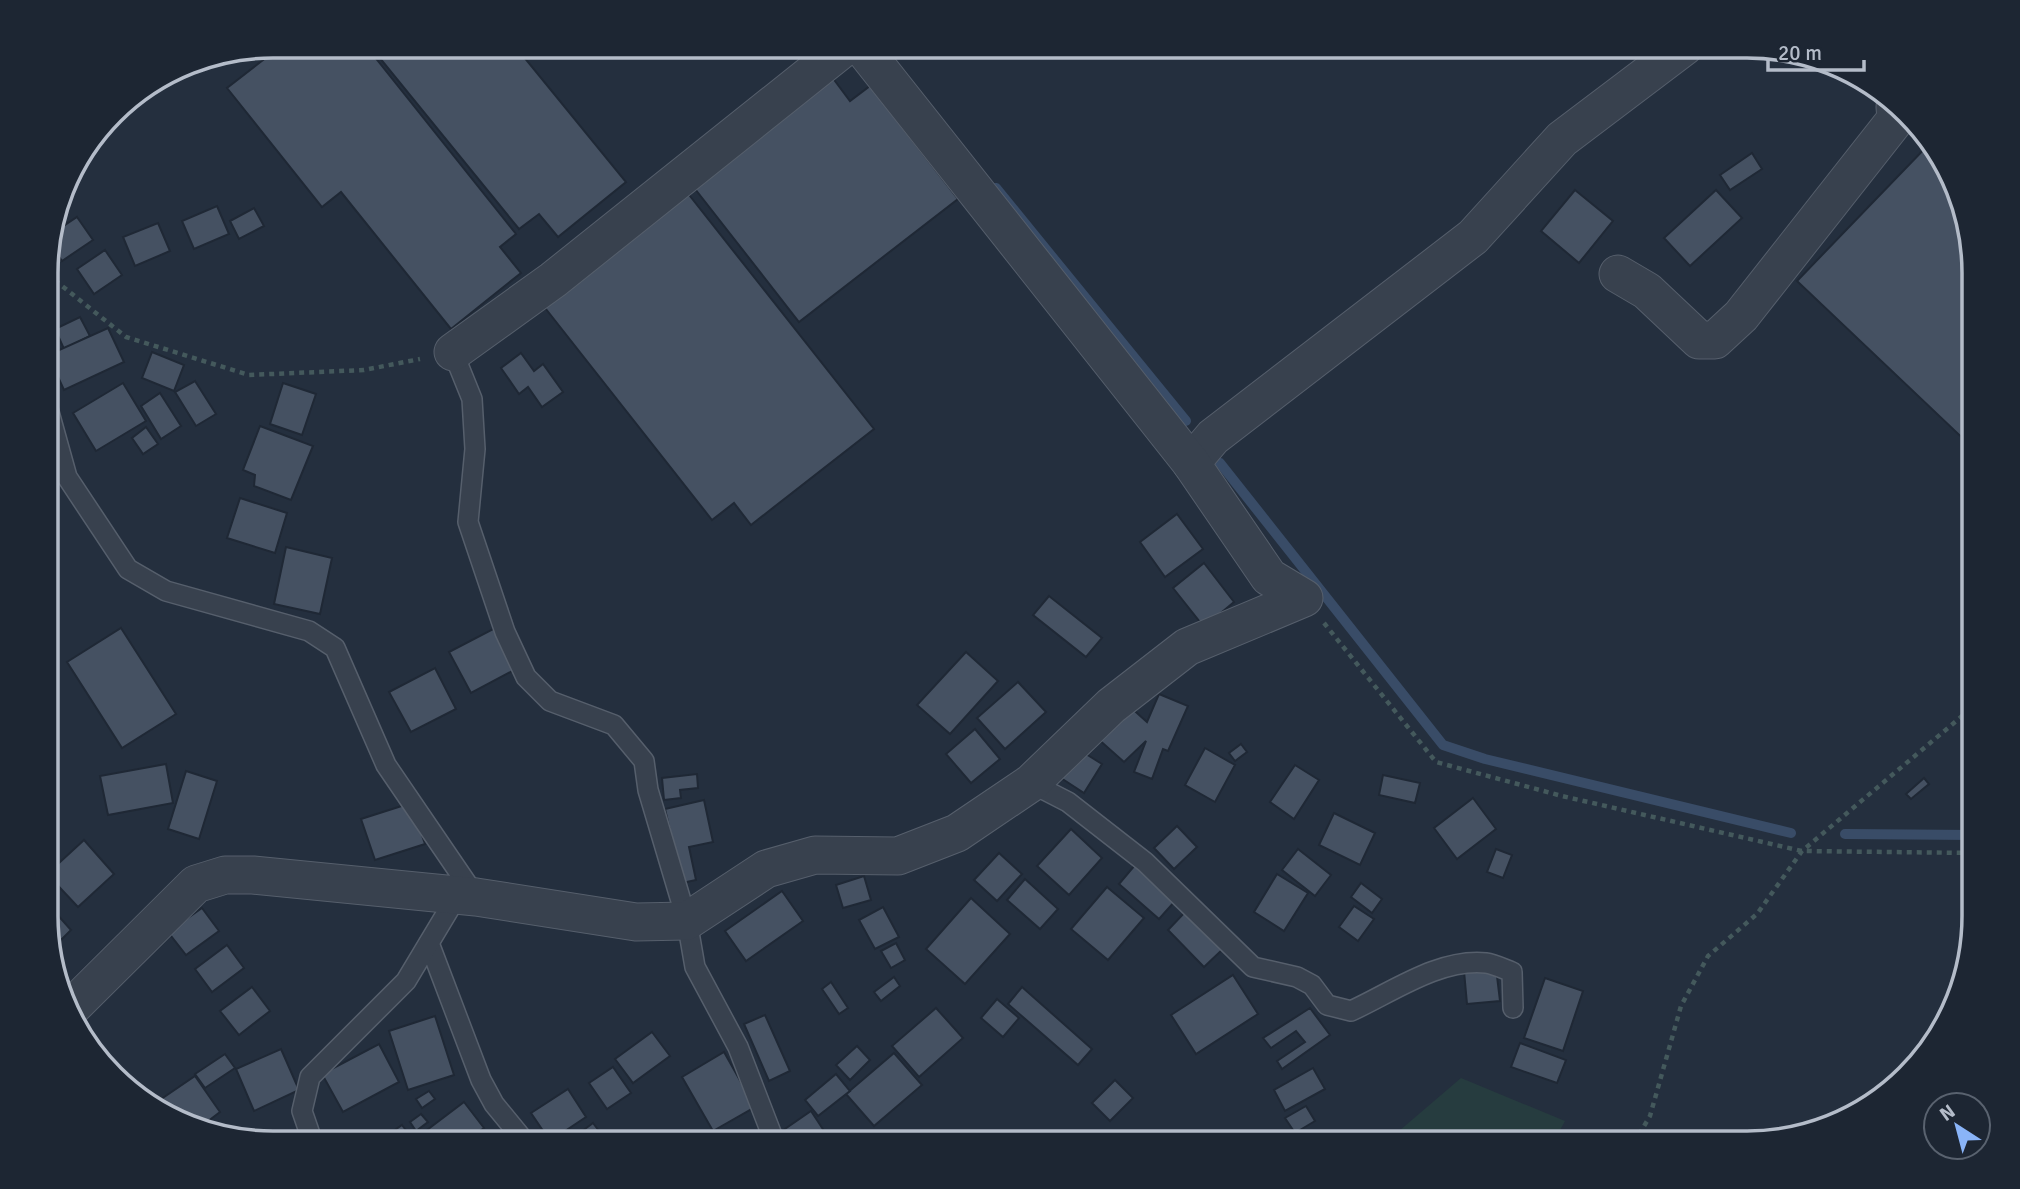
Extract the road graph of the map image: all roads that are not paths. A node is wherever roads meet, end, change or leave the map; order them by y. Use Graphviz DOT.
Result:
graph roads {
  1 [pos="831,58"];
  2 [pos="870,58"];
  3 [pos="1669,58"];
  4 [pos="1896,118"];
  5 [pos="1618,274"];
  6 [pos="453,352"];
  7 [pos="58,445"];
  8 [pos="1191,463"];
  9 [pos="1031,783"];
  10 [pos="466,896"];
  11 [pos="687,921"];
  12 [pos="429,943"];
  13 [pos="76,1003"];
  14 [pos="1513,1008"];
  15 [pos="309,1131"];
  16 [pos="516,1131"];
  17 [pos="770,1131"];
  1 -- 6 [label="street"];
  2 -- 8 [label="street"];
  3 -- 8 [label="street"];
  4 -- 5 [label="street"];
  6 -- 11 [label="lane"];
  7 -- 10 [label="lane"];
  8 -- 9 [label="street"];
  9 -- 11 [label="street"];
  9 -- 14 [label="lane"];
  10 -- 11 [label="street"];
  10 -- 12 [label="lane"];
  10 -- 13 [label="street"];
  11 -- 17 [label="lane"];
  12 -- 15 [label="lane"];
  12 -- 16 [label="lane"];
}
